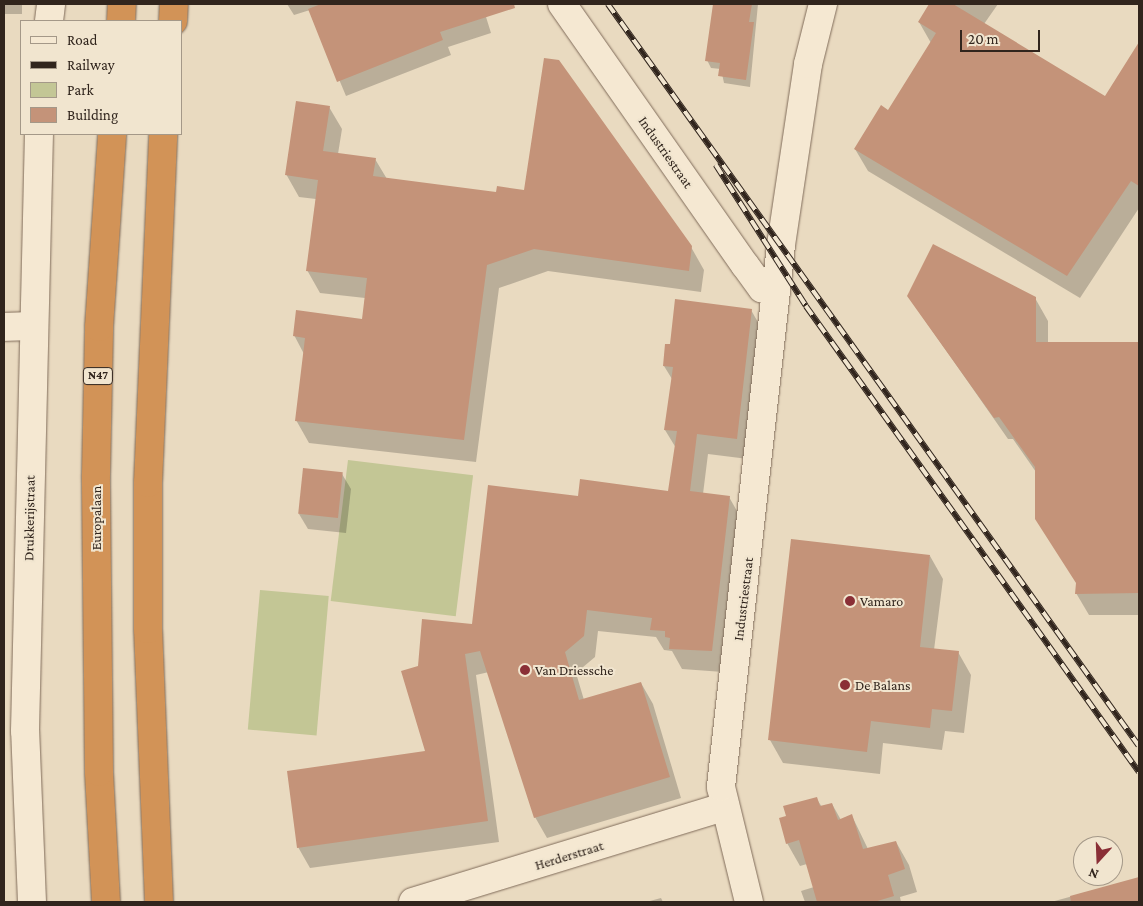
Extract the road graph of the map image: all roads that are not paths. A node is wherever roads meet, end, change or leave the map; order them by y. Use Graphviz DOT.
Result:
graph roads {
  1 [pos="51,4"];
  2 [pos="122,4"];
  3 [pos="174,4"];
  4 [pos="562,4"];
  5 [pos="823,4"];
  6 [pos="49,20"];
  7 [pos="121,20"];
  8 [pos="173,20"];
  9 [pos="39,135"];
  10 [pos="112,135"];
  11 [pos="163,135"];
  12 [pos="775,293"];
  13 [pos="33,326"];
  14 [pos="4,327"];
  15 [pos="724,807"];
  16 [pos="32,902"];
  17 [pos="106,902"];
  18 [pos="159,902"];
  19 [pos="413,902"];
  20 [pos="749,902"];
  1 -- 6 [label="street"];
  2 -- 7 [label="highway"];
  3 -- 8 [label="highway"];
  4 -- 12 [label="street, Industriestraat"];
  5 -- 12 [label="street, Industriestraat"];
  9 -- 13 [label="street, Drukkerijstraat"];
  10 -- 17 [label="highway, Europalaan / N47"];
  11 -- 18 [label="highway"];
  12 -- 15 [label="street, Industriestraat"];
  13 -- 14 [label="street"];
  13 -- 16 [label="street, Drukkerijstraat"];
  15 -- 19 [label="street, Herderstraat"];
  15 -- 20 [label="street, Industriestraat"];
}
